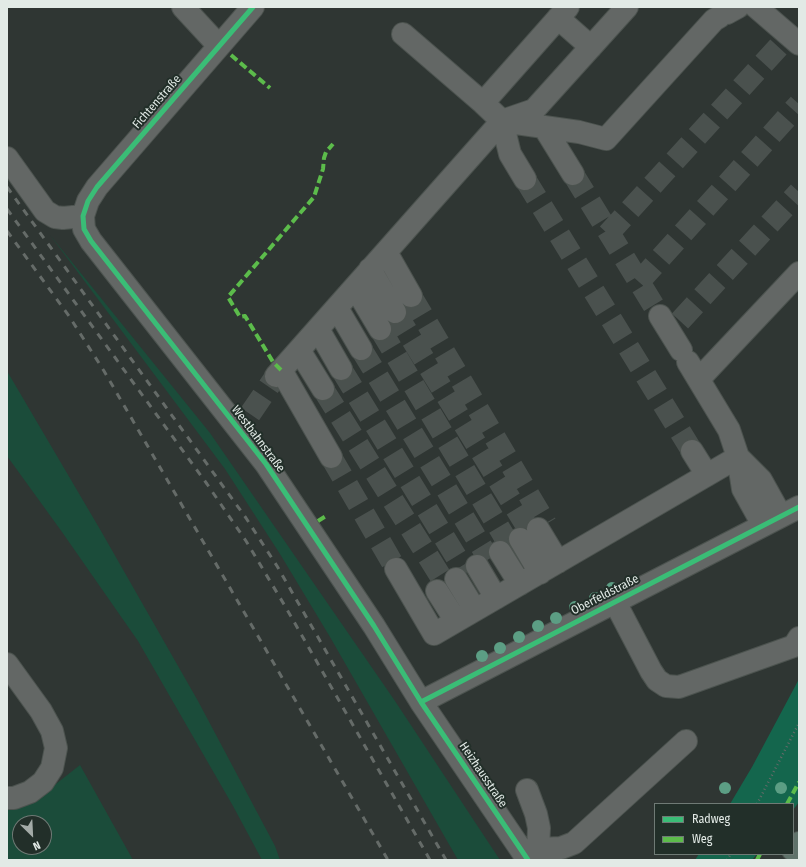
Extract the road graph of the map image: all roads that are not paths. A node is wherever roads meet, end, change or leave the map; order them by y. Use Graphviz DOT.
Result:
graph roads {
  1 [pos="183,7"];
  2 [pos="253,7"];
  3 [pos="627,7"];
  4 [pos="756,7"];
  5 [pos="563,12"];
  6 [pos="728,12"];
  7 [pos="403,34"];
  8 [pos="790,41"];
  9 [pos="219,46"];
  10 [pos="591,47"];
  11 [pos="483,103"];
  12 [pos="502,121"];
  13 [pos="544,127"];
  14 [pos="7,158"];
  15 [pos="573,174"];
  16 [pos="525,179"];
  17 [pos="83,216"];
  18 [pos="799,273"];
  19 [pos="331,314"];
  20 [pos="364,345"];
  21 [pos="692,451"];
  22 [pos="331,457"];
  23 [pos="738,457"];
  24 [pos="707,475"];
  25 [pos="781,516"];
  26 [pos="493,556"];
  27 [pos="396,570"];
  28 [pos="512,588"];
  29 [pos="615,602"];
  30 [pos="799,638"];
  31 [pos="7,664"];
  32 [pos="421,702"];
  33 [pos="686,741"];
  34 [pos="527,790"];
  35 [pos="7,798"];
  36 [pos="530,854"];
  1 -- 9 [label="street"];
  2 -- 9 [label="street, Fichtenstraße"];
  3 -- 10 [label="street"];
  4 -- 8 [label="street"];
  5 -- 10 [label="street"];
  5 -- 11 [label="street"];
  6 -- 13 [label="street"];
  7 -- 11 [label="street"];
  9 -- 17 [label="street, Fichtenstraße"];
  10 -- 12 [label="street"];
  11 -- 12 [label="street"];
  12 -- 13 [label="street"];
  12 -- 16 [label="street"];
  12 -- 19 [label="street"];
  13 -- 15 [label="street"];
  14 -- 17 [label="street"];
  17 -- 32 [label="street, Westbahnstraße"];
  18 -- 23 [label="street"];
  19 -- 20 [label="street"];
  19 -- 20 [label="street"];
  19 -- 20 [label="street"];
  19 -- 20 [label="street"];
  19 -- 22 [label="street"];
  21 -- 24 [label="street"];
  23 -- 24 [label="street"];
  23 -- 25 [label="street"];
  24 -- 28 [label="street"];
  25 -- 29 [label="street, Oberfeldstraße"];
  26 -- 28 [label="street"];
  26 -- 28 [label="street"];
  26 -- 28 [label="street"];
  26 -- 28 [label="street"];
  27 -- 28 [label="street"];
  29 -- 30 [label="street"];
  29 -- 32 [label="street, Oberfeldstraße"];
  31 -- 35 [label="street"];
  32 -- 36 [label="street, Heizhausstraße"];
  33 -- 36 [label="street"];
  34 -- 36 [label="street"];
}
